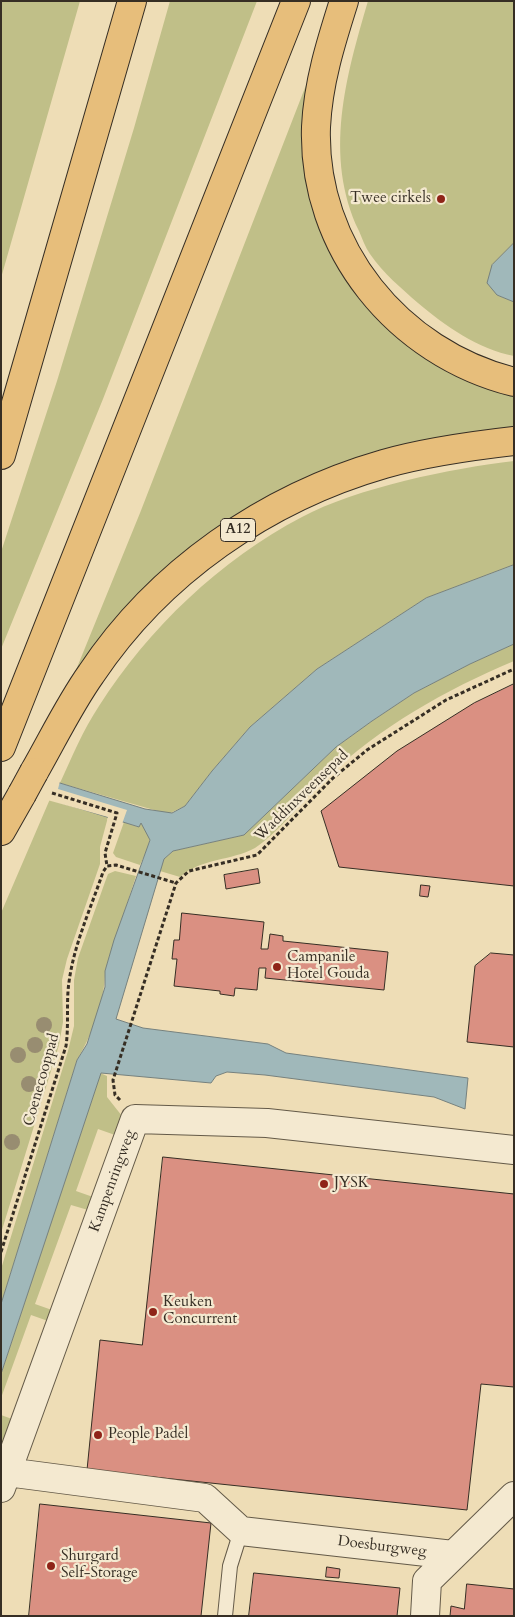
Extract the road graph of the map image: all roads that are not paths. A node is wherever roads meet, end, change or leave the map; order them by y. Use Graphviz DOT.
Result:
graph roads {
  1 [pos="132,1"];
  2 [pos="296,1"];
  3 [pos="344,1"];
  4 [pos="514,382"];
  5 [pos="514,441"];
  6 [pos="1,455"];
  7 [pos="1,747"];
  8 [pos="1,831"];
  9 [pos="514,1150"];
  10 [pos="4,1480"];
  11 [pos="514,1496"];
  12 [pos="240,1531"];
  13 [pos="453,1555"];
  14 [pos="225,1616"];
  15 [pos="426,1616"];
  1 -- 6 [label="highway"];
  2 -- 7 [label="highway"];
  3 -- 4 [label="highway"];
  5 -- 8 [label="highway, A12"];
  9 -- 10 [label="street, Kampenringweg"];
  10 -- 12 [label="street"];
  11 -- 13 [label="street"];
  12 -- 13 [label="street, Doesburgweg"];
  12 -- 14 [label="lane"];
  13 -- 15 [label="street, Doesburgweg"];
}
